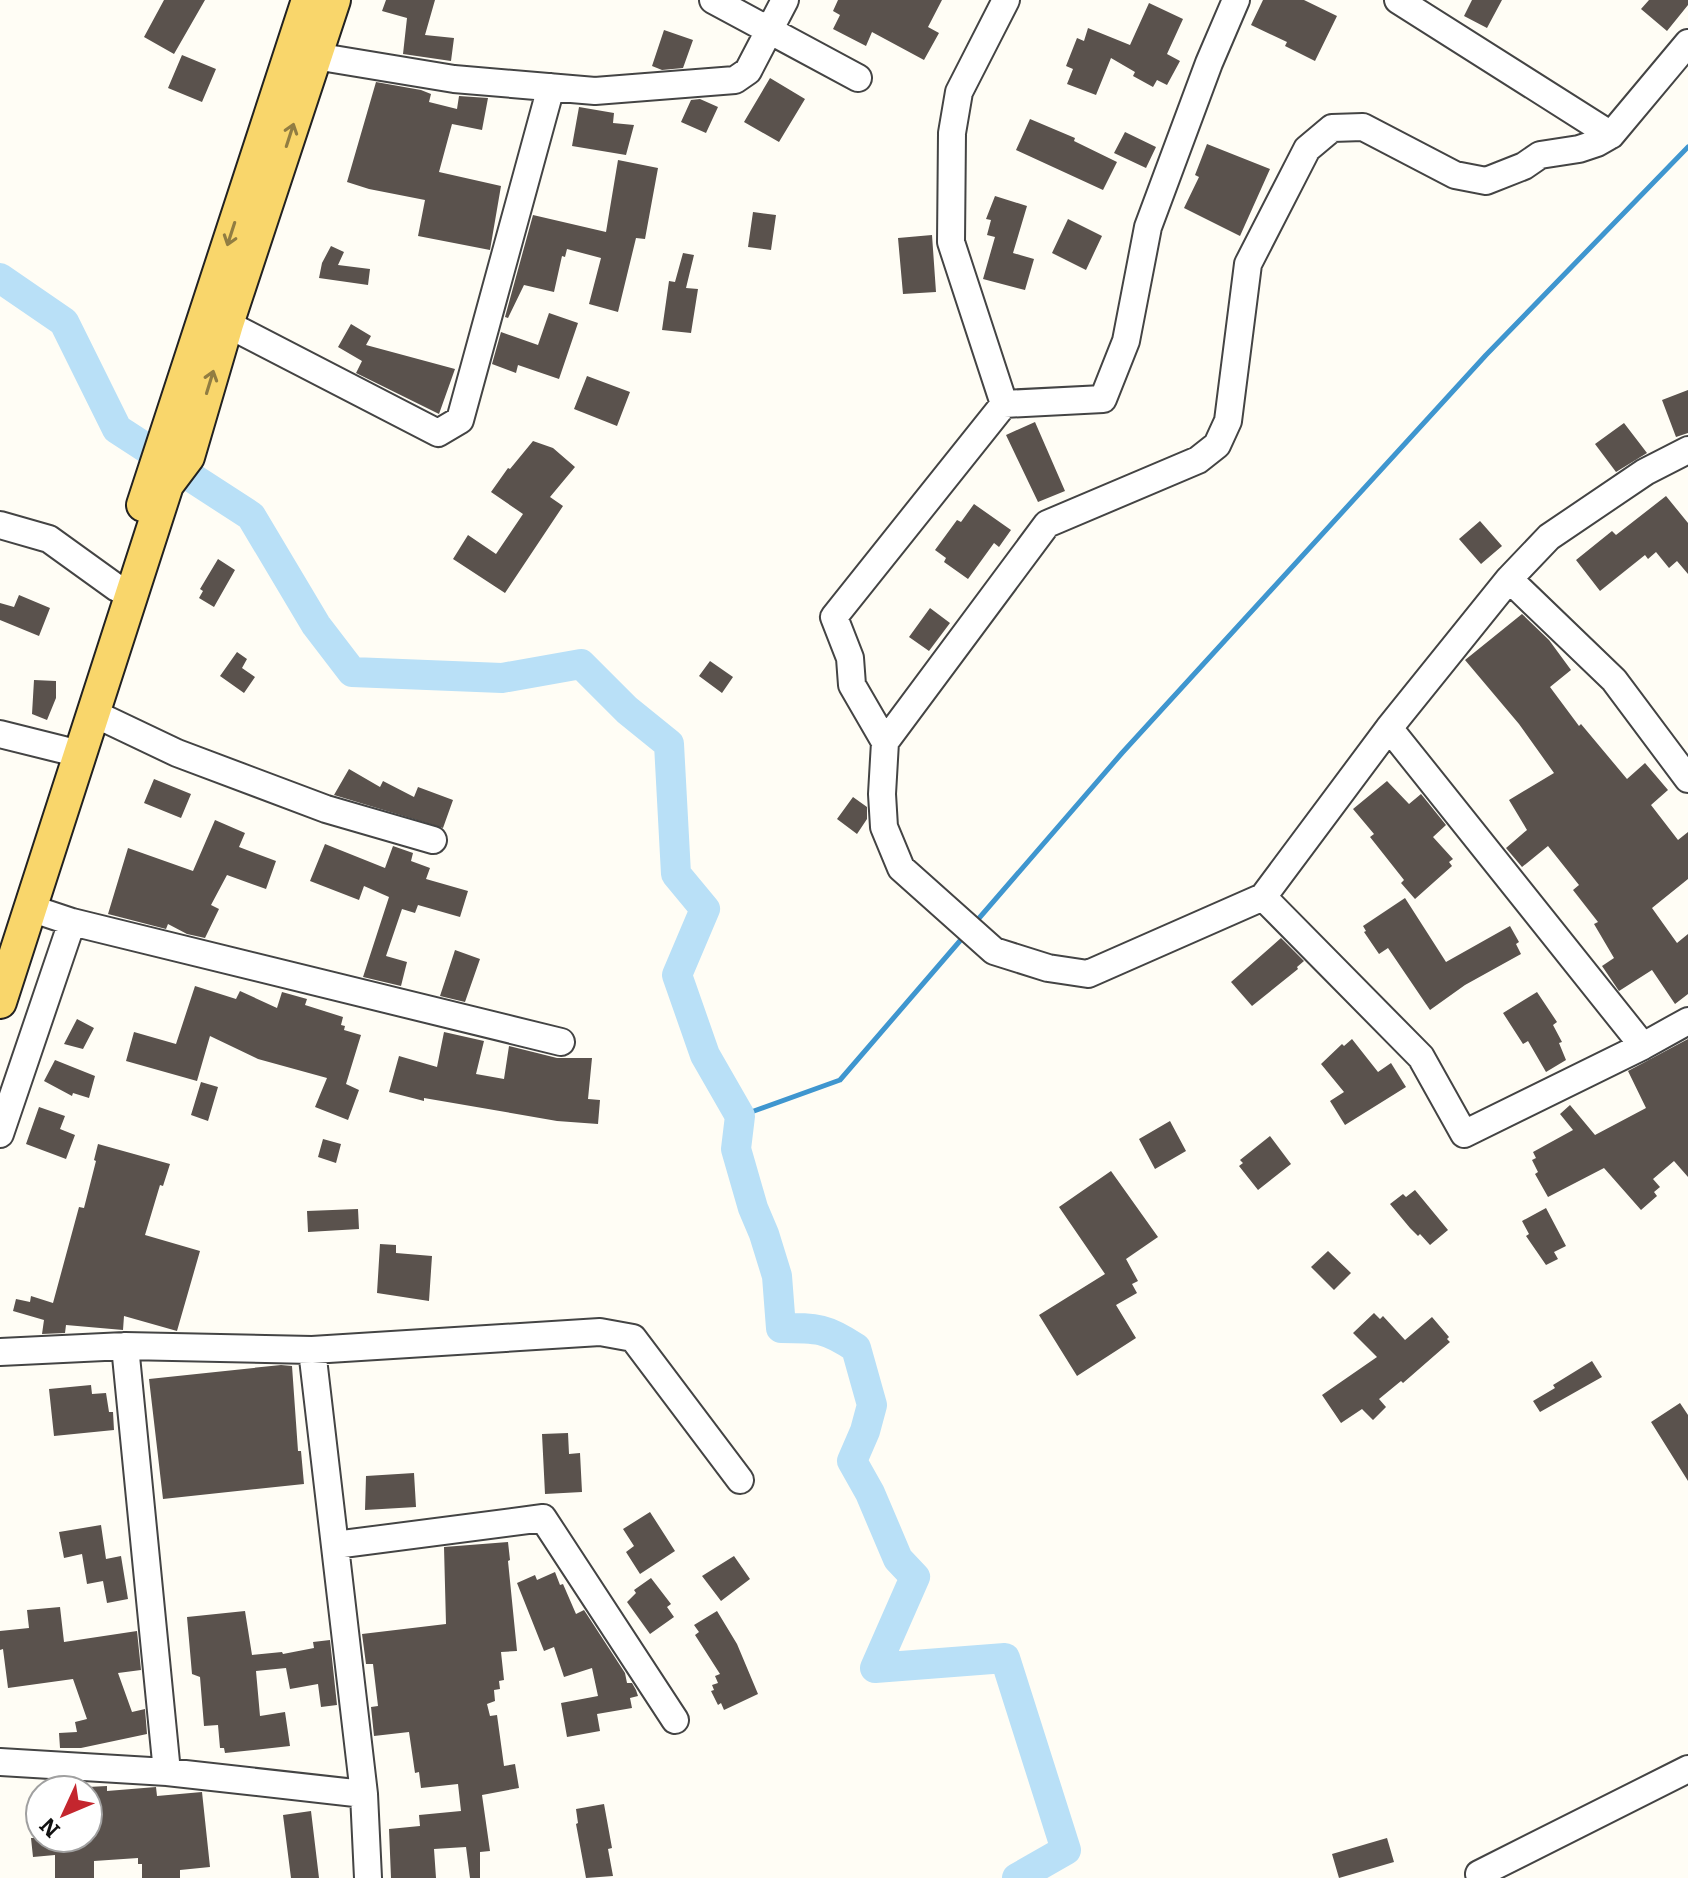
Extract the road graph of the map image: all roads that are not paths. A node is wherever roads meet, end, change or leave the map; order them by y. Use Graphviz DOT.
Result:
graph roads {
  1 [pos="308,0"];
  2 [pos="334,0"];
  3 [pos="713,0"];
  4 [pos="785,0"];
  5 [pos="1006,0"];
  6 [pos="1236,0"];
  7 [pos="1398,0"];
  8 [pos="770,30"];
  9 [pos="1688,43"];
  10 [pos="315,56"];
  11 [pos="858,78"];
  12 [pos="551,87"];
  13 [pos="1611,135"];
  14 [pos="227,324"];
  15 [pos="1004,404"];
  16 [pos="1684,460"];
  17 [pos="0,525"];
  18 [pos="1509,579"];
  19 [pos="117,588"];
  20 [pos="93,713"];
  21 [pos="1389,728"];
  22 [pos="0,734"];
  23 [pos="885,742"];
  24 [pos="64,750"];
  25 [pos="1688,779"];
  26 [pos="433,840"];
  27 [pos="1263,897"];
  28 [pos="72,922"];
  29 [pos="9,930"];
  30 [pos="0,1002"];
  31 [pos="1688,1021"];
  32 [pos="561,1042"];
  33 [pos="1643,1046"];
  34 [pos="0,1134"];
  35 [pos="125,1346"];
  36 [pos="312,1350"];
  37 [pos="0,1352"];
  38 [pos="740,1480"];
  39 [pos="335,1545"];
  40 [pos="675,1720"];
  41 [pos="0,1762"];
  42 [pos="1688,1769"];
  43 [pos="167,1772"];
  44 [pos="364,1794"];
  45 [pos="1479,1874"];
  46 [pos="368,1878"];
  1 -- 19 [label="main road, one-way"];
  2 -- 10 [label="main road"];
  3 -- 8 [label="street"];
  4 -- 8 [label="street"];
  5 -- 15 [label="street"];
  6 -- 15 [label="street"];
  7 -- 13 [label="street"];
  8 -- 11 [label="street"];
  8 -- 12 [label="street"];
  9 -- 13 [label="street"];
  10 -- 12 [label="street"];
  14 -- 10 [label="main road, one-way"];
  12 -- 14 [label="street"];
  13 -- 23 [label="street"];
  20 -- 14 [label="main road, one-way"];
  15 -- 23 [label="street"];
  16 -- 18 [label="street"];
  17 -- 19 [label="street"];
  18 -- 21 [label="street"];
  18 -- 25 [label="street"];
  19 -- 24 [label="main road"];
  20 -- 26 [label="street"];
  20 -- 29 [label="main road"];
  21 -- 27 [label="street"];
  21 -- 33 [label="street"];
  22 -- 24 [label="street"];
  23 -- 27 [label="street"];
  24 -- 29 [label="main road"];
  27 -- 33 [label="street"];
  28 -- 29 [label="street"];
  28 -- 32 [label="street"];
  28 -- 34 [label="street"];
  29 -- 30 [label="main road"];
  31 -- 33 [label="street"];
  35 -- 36 [label="street"];
  35 -- 37 [label="street"];
  35 -- 43 [label="street"];
  36 -- 38 [label="street"];
  36 -- 39 [label="street"];
  39 -- 40 [label="street"];
  39 -- 44 [label="street"];
  41 -- 43 [label="street"];
  42 -- 45 [label="street"];
  43 -- 44 [label="street"];
  44 -- 46 [label="street"];
}
